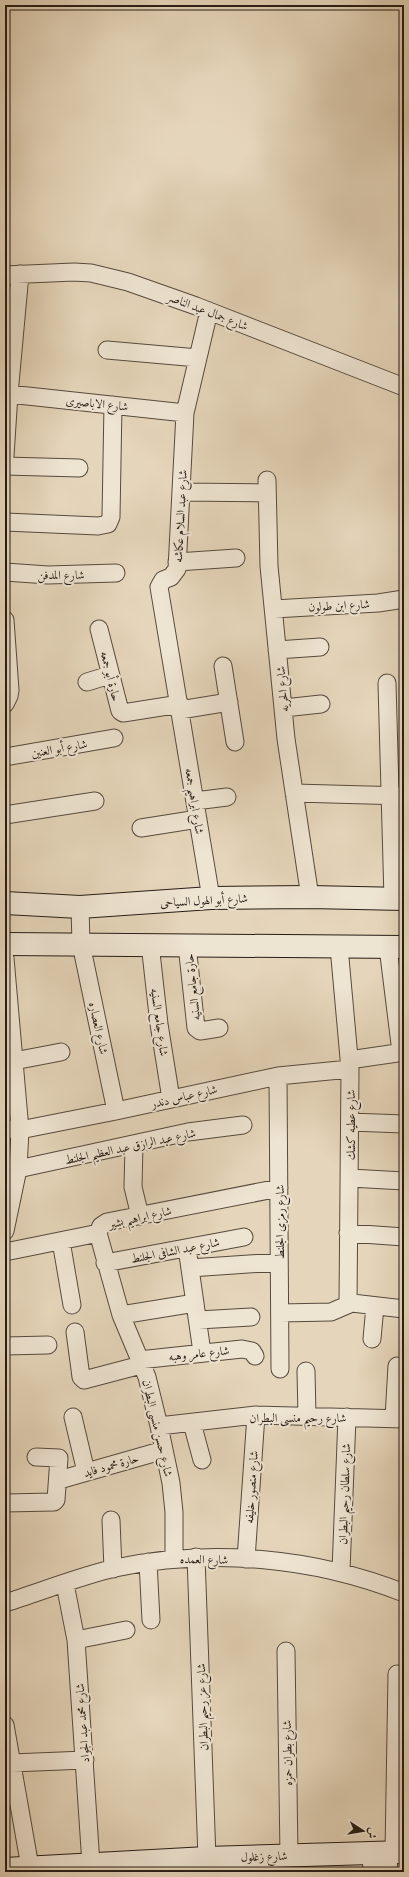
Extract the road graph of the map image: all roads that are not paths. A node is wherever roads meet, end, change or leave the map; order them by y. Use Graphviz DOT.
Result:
graph roads {
  1 [pos="13,274"];
  2 [pos="209,311"];
  3 [pos="107,350"];
  4 [pos="198,358"];
  5 [pos="404,387"];
  6 [pos="7,397"];
  7 [pos="113,405"];
  8 [pos="185,413"];
  9 [pos="5,456"];
  10 [pos="5,466"];
  11 [pos="80,468"];
  12 [pos="181,492"];
  13 [pos="5,522"];
  14 [pos="236,558"];
  15 [pos="177,562"];
  16 [pos="5,572"];
  17 [pos="116,573"];
  18 [pos="404,599"];
  19 [pos="274,609"];
  20 [pos="5,620"];
  21 [pos="99,629"];
  22 [pos="320,647"];
  23 [pos="278,650"];
  24 [pos="223,666"];
  25 [pos="110,675"];
  26 [pos="87,682"];
  27 [pos="387,684"];
  28 [pos="229,702"];
  29 [pos="5,704"];
  30 [pos="321,704"];
  31 [pos="180,707"];
  32 [pos="284,708"];
  33 [pos="114,738"];
  34 [pos="235,742"];
  35 [pos="5,757"];
  36 [pos="294,793"];
  37 [pos="397,796"];
  38 [pos="227,797"];
  39 [pos="95,801"];
  40 [pos="195,801"];
  41 [pos="5,815"];
  42 [pos="198,819"];
  43 [pos="142,828"];
  44 [pos="310,897"];
  45 [pos="211,898"];
  46 [pos="399,898"];
  47 [pos="5,903"];
  48 [pos="80,907"];
  49 [pos="5,944"];
  50 [pos="81,944"];
  51 [pos="150,944"];
  52 [pos="187,945"];
  53 [pos="340,947"];
  54 [pos="396,947"];
  55 [pos="5,958"];
  56 [pos="219,1028"];
  57 [pos="61,1052"];
  58 [pos="402,1052"];
  59 [pos="14,1061"];
  60 [pos="349,1064"];
  61 [pos="278,1076"];
  62 [pos="11,1087"];
  63 [pos="171,1099"];
  64 [pos="116,1112"];
  65 [pos="350,1122"];
  66 [pos="404,1124"];
  67 [pos="244,1125"];
  68 [pos="13,1130"];
  69 [pos="134,1145"];
  70 [pos="18,1169"];
  71 [pos="350,1178"];
  72 [pos="404,1181"];
  73 [pos="279,1188"];
  74 [pos="7,1209"];
  75 [pos="140,1216"];
  76 [pos="5,1231"];
  77 [pos="98,1233"];
  78 [pos="348,1233"];
  79 [pos="244,1237"];
  80 [pos="404,1237"];
  81 [pos="61,1240"];
  82 [pos="187,1248"];
  83 [pos="5,1252"];
  84 [pos="279,1262"];
  85 [pos="105,1263"];
  86 [pos="190,1268"];
  87 [pos="195,1303"];
  88 [pos="348,1304"];
  89 [pos="72,1305"];
  90 [pos="375,1306"];
  91 [pos="404,1309"];
  92 [pos="280,1313"];
  93 [pos="121,1315"];
  94 [pos="251,1318"];
  95 [pos="198,1320"];
  96 [pos="75,1332"];
  97 [pos="372,1339"];
  98 [pos="48,1345"];
  99 [pos="5,1346"];
  100 [pos="202,1352"];
  101 [pos="255,1356"];
  102 [pos="140,1363"];
  103 [pos="397,1366"];
  104 [pos="280,1369"];
  105 [pos="306,1371"];
  106 [pos="256,1416"];
  107 [pos="307,1416"];
  108 [pos="73,1417"];
  109 [pos="347,1417"];
  110 [pos="399,1418"];
  111 [pos="192,1422"];
  112 [pos="159,1426"];
  113 [pos="164,1450"];
  114 [pos="36,1457"];
  115 [pos="202,1460"];
  116 [pos="86,1472"];
  117 [pos="59,1480"];
  118 [pos="5,1503"];
  119 [pos="111,1520"];
  120 [pos="196,1557"];
  121 [pos="174,1558"];
  122 [pos="246,1559"];
  123 [pos="148,1562"];
  124 [pos="113,1569"];
  125 [pos="340,1571"];
  126 [pos="65,1584"];
  127 [pos="404,1593"];
  128 [pos="5,1602"];
  129 [pos="151,1620"];
  130 [pos="126,1630"];
  131 [pos="76,1640"];
  132 [pos="286,1651"];
  133 [pos="397,1674"];
  134 [pos="5,1725"];
  135 [pos="86,1760"];
  136 [pos="12,1763"];
  137 [pos="289,1855"];
  138 [pos="207,1858"];
  139 [pos="386,1859"];
  140 [pos="252,1864"];
  141 [pos="95,1866"];
  142 [pos="180,1866"];
  143 [pos="30,1867"];
  144 [pos="5,1869"];
  1 -- 2 [label="street, شارع جمال عبد الناصر"];
  1 -- 6 [label="street"];
  2 -- 4 [label="street, شارع عبد السلام عكاشه"];
  2 -- 5 [label="street, شارع جمال عبد الناصر"];
  3 -- 4 [label="street"];
  4 -- 8 [label="street, شارع عبد السلام عكاشه"];
  6 -- 7 [label="street, شارع الاباصيرى"];
  6 -- 9 [label="street"];
  7 -- 8 [label="street, شارع الاباصيرى"];
  7 -- 13 [label="street"];
  8 -- 12 [label="street, شارع عبد السلام عكاشه"];
  10 -- 11 [label="street"];
  12 -- 15 [label="street, شارع عبد السلام عكاشه"];
  12 -- 19 [label="street, شارع الحريه"];
  14 -- 15 [label="street"];
  15 -- 31 [label="street, شارع عبد السلام عكاشه"];
  16 -- 17 [label="street, شارع المدفن"];
  18 -- 19 [label="street, شارع ابن طولون"];
  19 -- 23 [label="street, شارع الحريه"];
  20 -- 29 [label="street"];
  21 -- 25 [label="street, حارة أبو جمعه"];
  22 -- 23 [label="street"];
  23 -- 32 [label="street, شارع الحريه"];
  24 -- 28 [label="street"];
  25 -- 26 [label="street"];
  25 -- 31 [label="street, حارة أبو جمعه"];
  27 -- 37 [label="street"];
  28 -- 31 [label="street"];
  28 -- 34 [label="street"];
  30 -- 32 [label="street"];
  31 -- 40 [label="street, شارع ابراهيم جمعه"];
  32 -- 36 [label="street, شارع الحريه"];
  33 -- 35 [label="street, شارع أبو العنين"];
  36 -- 37 [label="street"];
  36 -- 44 [label="street, شارع الحريه"];
  37 -- 46 [label="street"];
  38 -- 40 [label="street"];
  39 -- 41 [label="street"];
  40 -- 42 [label="street, شارع ابراهيم جمعه"];
  42 -- 43 [label="street"];
  42 -- 45 [label="street, شارع ابراهيم جمعه"];
  44 -- 45 [label="main road, شارع أبو الهول السياحى"];
  44 -- 46 [label="main road, شارع أبو الهول السياحى"];
  45 -- 48 [label="main road, شارع أبو الهول السياحى"];
  47 -- 48 [label="main road, شارع أبو الهول السياحى"];
  48 -- 50 [label="street, شارع العصاره"];
  49 -- 50 [label="main road"];
  50 -- 51 [label="main road"];
  50 -- 64 [label="street, شارع العصاره"];
  51 -- 52 [label="main road"];
  51 -- 63 [label="street, شارع جامع السنيه"];
  52 -- 53 [label="main road"];
  52 -- 56 [label="street, حارة جامع السنيه"];
  53 -- 54 [label="main road"];
  53 -- 60 [label="street, شارع عطيه كشك"];
  54 -- 58 [label="street"];
  55 -- 59 [label="street"];
  57 -- 59 [label="street"];
  58 -- 60 [label="street, شارع عباس دندر"];
  59 -- 62 [label="street"];
  60 -- 61 [label="street, شارع عباس دندر"];
  60 -- 65 [label="street, شارع عطيه كشك"];
  61 -- 63 [label="street, شارع عباس دندر"];
  61 -- 73 [label="street, شارع رمزى الجلنط"];
  62 -- 68 [label="street"];
  63 -- 64 [label="street, شارع عباس دندر"];
  64 -- 68 [label="street, شارع عباس دندر"];
  65 -- 66 [label="street"];
  65 -- 71 [label="street, شارع عطيه كشك"];
  67 -- 69 [label="street, شارع عبد الرازق عبد العظيم الجلنط"];
  68 -- 70 [label="street"];
  69 -- 70 [label="street, شارع عبد الرازق عبد العظيم الجلنط"];
  69 -- 75 [label="street"];
  70 -- 74 [label="street"];
  71 -- 72 [label="street"];
  71 -- 78 [label="street, شارع عطيه كشك"];
  73 -- 75 [label="street, شارع ابراهيم بشير"];
  73 -- 84 [label="street, شارع رمزى الجلنط"];
  74 -- 76 [label="street"];
  75 -- 77 [label="street, شارع ابراهيم بشير"];
  77 -- 81 [label="street, شارع ابراهيم بشير"];
  77 -- 85 [label="street, شارع حسن منسى البطران"];
  78 -- 80 [label="street"];
  78 -- 88 [label="street, شارع عطيه كشك"];
  79 -- 82 [label="street, شارع عبد الشافى الجلنط"];
  81 -- 83 [label="street, شارع ابراهيم بشير"];
  81 -- 89 [label="street"];
  82 -- 85 [label="street, شارع عبد الشافى الجلنط"];
  82 -- 86 [label="street"];
  84 -- 86 [label="street"];
  84 -- 92 [label="street, شارع رمزى الجلنط"];
  85 -- 93 [label="street, شارع حسن منسى البطران"];
  86 -- 87 [label="street"];
  87 -- 93 [label="street"];
  87 -- 95 [label="street"];
  88 -- 90 [label="street"];
  88 -- 92 [label="street"];
  90 -- 91 [label="street"];
  90 -- 97 [label="street"];
  92 -- 104 [label="street, شارع رمزى الجلنط"];
  93 -- 102 [label="street, شارع حسن منسى البطران"];
  94 -- 95 [label="street"];
  95 -- 100 [label="street"];
  96 -- 102 [label="street, شارع عامر وهبه"];
  98 -- 99 [label="street"];
  100 -- 101 [label="street, شارع عامر وهبه"];
  100 -- 102 [label="street, شارع عامر وهبه"];
  102 -- 112 [label="street, شارع حسن منسى البطران"];
  103 -- 110 [label="street"];
  105 -- 107 [label="street"];
  106 -- 107 [label="street, شارع رحيم منسى البطران"];
  106 -- 111 [label="street, شارع رحيم منسى البطران"];
  106 -- 122 [label="street, شارع منصور خليفه"];
  107 -- 109 [label="street, شارع رحيم منسى البطران"];
  108 -- 116 [label="street"];
  109 -- 110 [label="street, شارع رحيم منسى البطران"];
  109 -- 125 [label="street, شارع سلطان رحيم البطران"];
  111 -- 112 [label="street, شارع رحيم منسى البطران"];
  111 -- 115 [label="street"];
  112 -- 113 [label="street, شارع حسن منسى البطران"];
  113 -- 116 [label="street, حارة محمود فايد"];
  113 -- 121 [label="street, شارع حسن منسى البطران"];
  114 -- 117 [label="street"];
  116 -- 117 [label="street, حارة محمود فايد"];
  117 -- 118 [label="street"];
  119 -- 124 [label="street"];
  120 -- 121 [label="street, شارع العمده"];
  120 -- 122 [label="street, شارع العمده"];
  120 -- 138 [label="street, شارع عز رحيم البطران"];
  121 -- 123 [label="street, شارع العمده"];
  122 -- 125 [label="street, شارع العمده"];
  123 -- 124 [label="street, شارع العمده"];
  123 -- 129 [label="street"];
  124 -- 126 [label="street, شارع العمده"];
  125 -- 127 [label="street, شارع العمده"];
  126 -- 128 [label="street, شارع العمده"];
  126 -- 131 [label="street, شارع محمد عبد الجواد"];
  130 -- 131 [label="street"];
  131 -- 135 [label="street, شارع محمد عبد الجواد"];
  132 -- 137 [label="street, شارع بطران حمزه"];
  133 -- 139 [label="street"];
  134 -- 136 [label="street"];
  135 -- 136 [label="street"];
  135 -- 141 [label="street, شارع محمد عبد الجواد"];
  136 -- 143 [label="street"];
  137 -- 139 [label="main road, شارع زغلول"];
  137 -- 140 [label="main road, شارع زغلول"];
  138 -- 140 [label="main road, شارع زغلول"];
  138 -- 142 [label="main road, شارع زغلول"];
  141 -- 142 [label="main road, شارع زغلول"];
  141 -- 143 [label="main road, شارع زغلول"];
  143 -- 144 [label="main road, شارع زغلول"];
}
